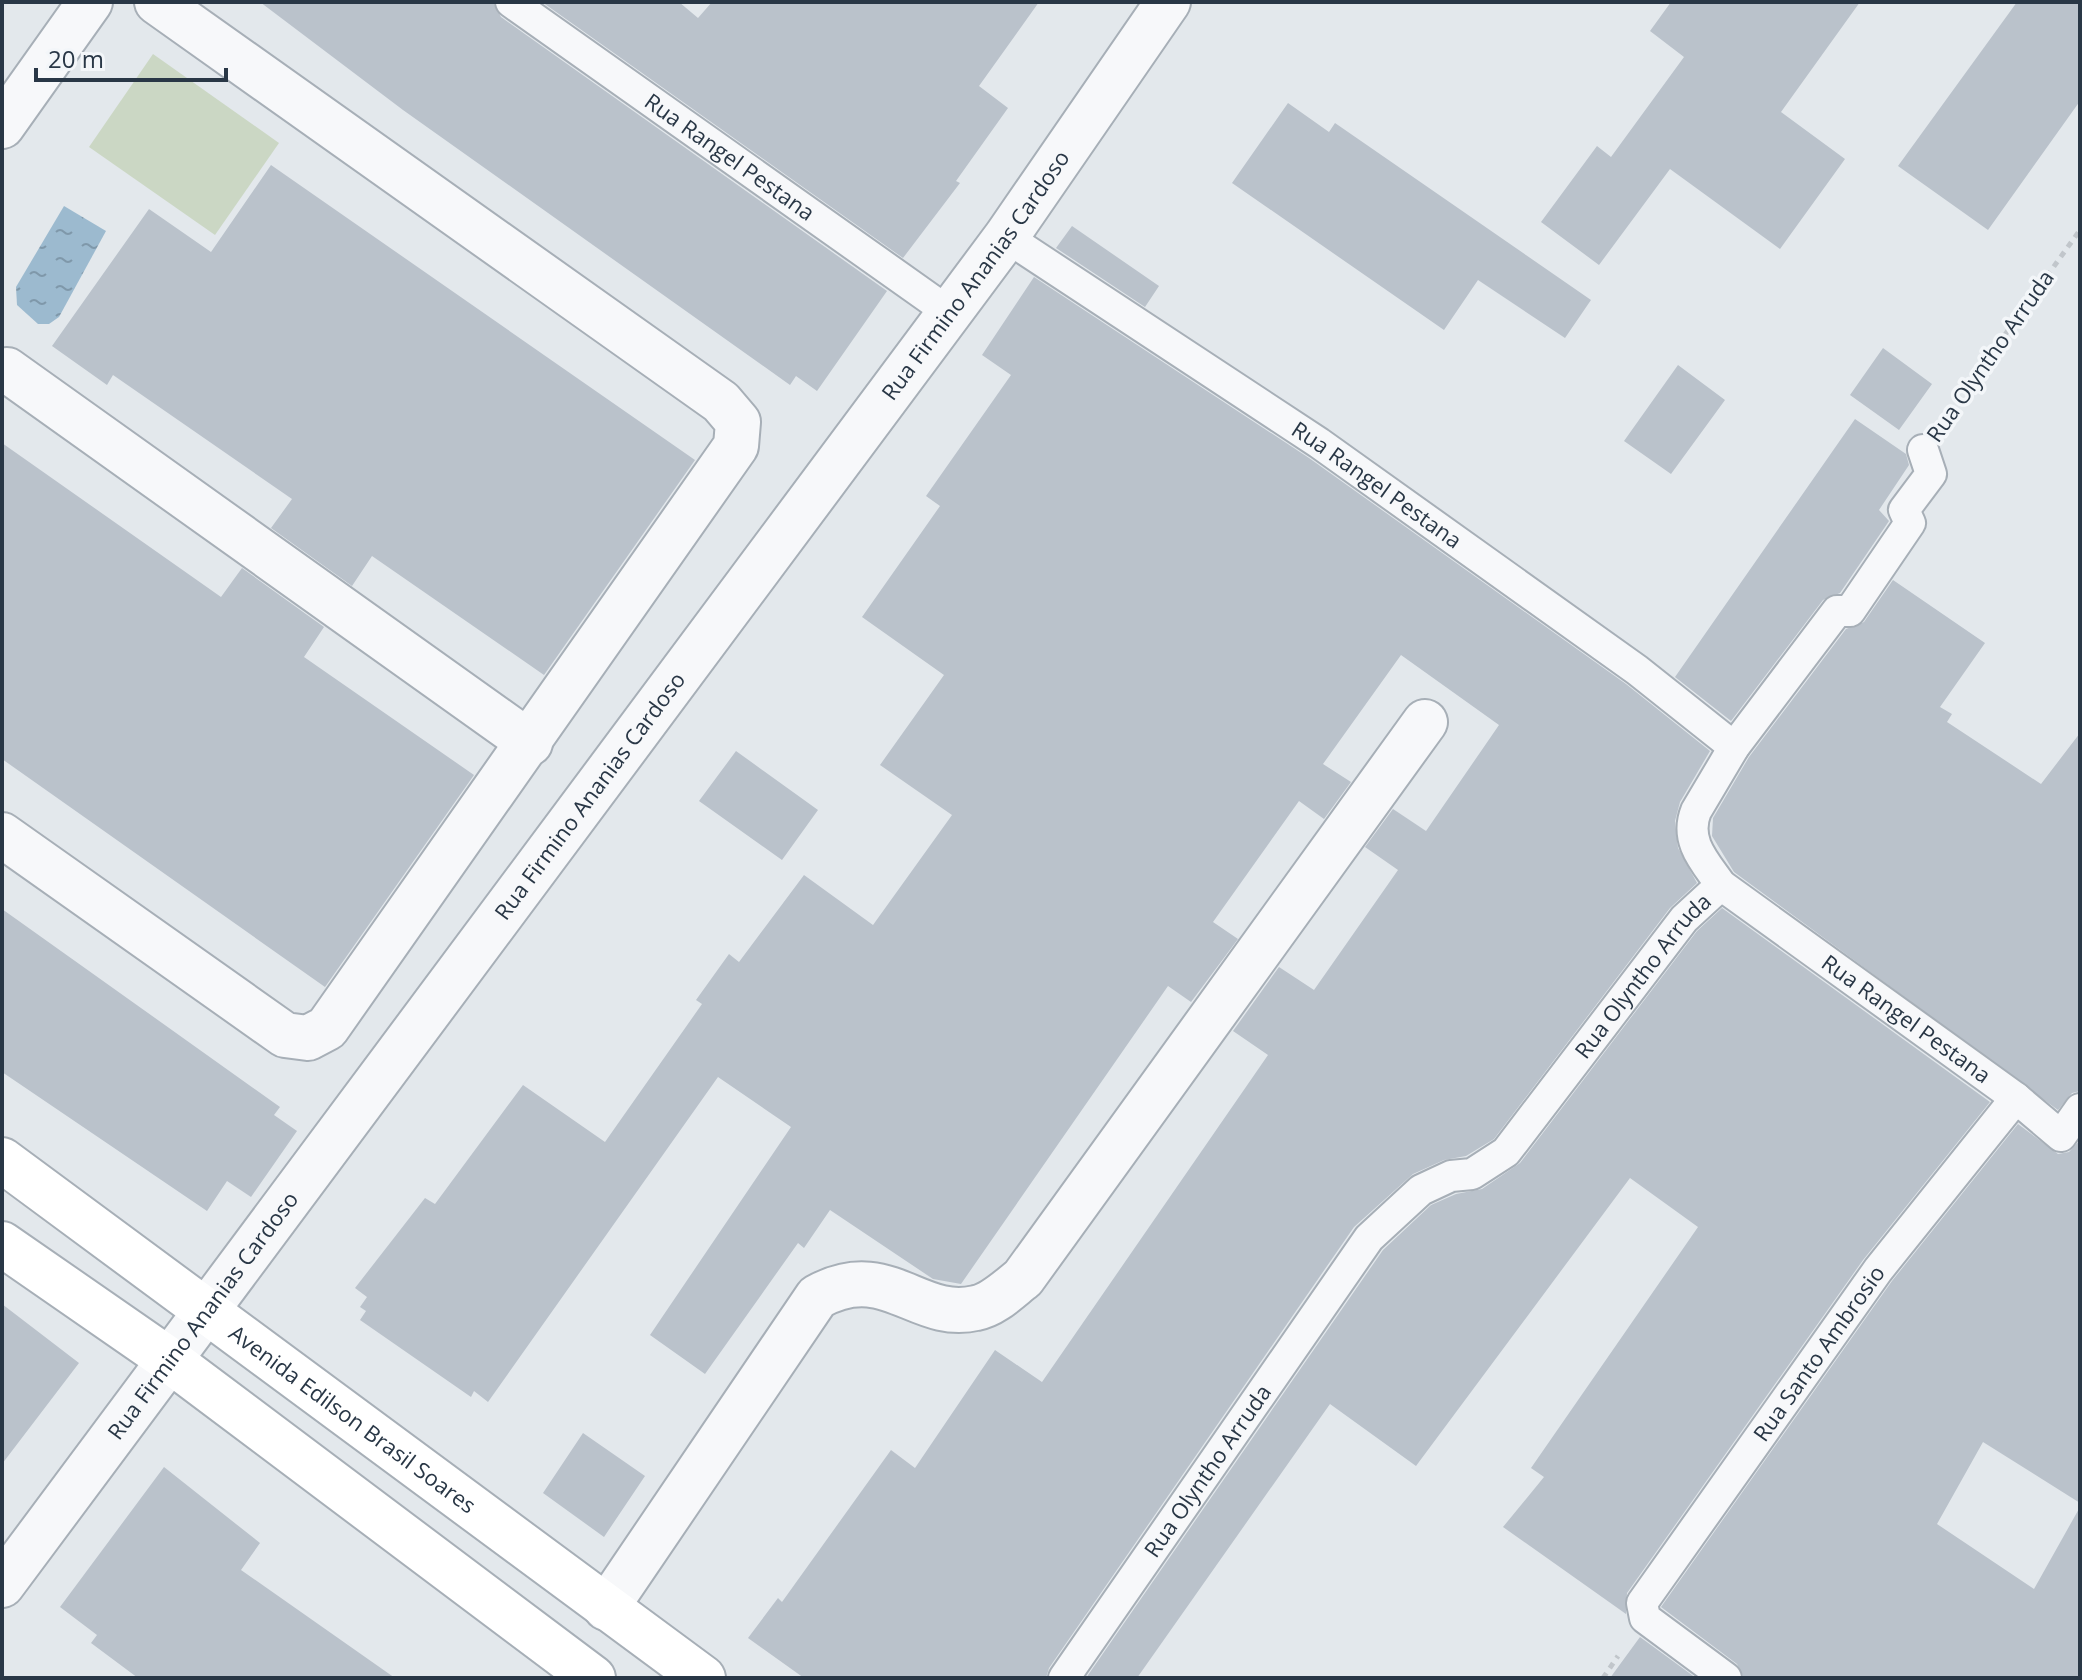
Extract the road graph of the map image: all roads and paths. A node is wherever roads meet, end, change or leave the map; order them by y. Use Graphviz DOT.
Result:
graph roads {
  1 [pos="90,2"];
  2 [pos="157,2"];
  3 [pos="511,2"];
  4 [pos="1168,2"];
  5 [pos="2,126"];
  6 [pos="2080,230"];
  7 [pos="1006,237"];
  8 [pos="950,313"];
  9 [pos="7,370"];
  10 [pos="1923,450"];
  11 [pos="1425,722"];
  12 [pos="530,743"];
  13 [pos="1734,747"];
  14 [pos="2,835"];
  15 [pos="1721,885"];
  16 [pos="2016,1098"];
  17 [pos="2080,1109"];
  18 [pos="2,1160"];
  19 [pos="2,1244"];
  20 [pos="206,1311"];
  21 [pos="168,1359"];
  22 [pos="2,1585"];
  23 [pos="606,1608"];
  24 [pos="593,1678"];
  25 [pos="703,1678"];
  26 [pos="1064,1678"];
  27 [pos="1726,1678"];
  1 -- 5 [label="street"];
  2 -- 12 [label="street"];
  3 -- 8 [label="lane, Rua Rangel Pestana"];
  4 -- 7 [label="street, Rua Firmino Ananias Cardoso"];
  6 -- 10 [label="path, Rua Olyntho Arruda"];
  7 -- 8 [label="street, Rua Firmino Ananias Cardoso"];
  7 -- 13 [label="lane, Rua Rangel Pestana"];
  8 -- 20 [label="street, Rua Firmino Ananias Cardoso"];
  9 -- 12 [label="street"];
  10 -- 13 [label="lane, Rua Olyntho Arruda"];
  11 -- 23 [label="street"];
  12 -- 14 [label="street"];
  13 -- 15 [label="lane, Rua Olyntho Arruda"];
  15 -- 16 [label="lane, Rua Rangel Pestana"];
  15 -- 26 [label="lane, Rua Olyntho Arruda"];
  16 -- 17 [label="lane, Rua Rangel Pestana"];
  16 -- 27 [label="lane, Rua Santo Ambrosio"];
  18 -- 20 [label="main road, Avenida Edilson Brasil Soares"];
  19 -- 21 [label="main road"];
  20 -- 21 [label="street, Rua Firmino Ananias Cardoso"];
  20 -- 23 [label="main road, Avenida Edilson Brasil Soares"];
  21 -- 22 [label="street, Rua Firmino Ananias Cardoso"];
  21 -- 24 [label="main road"];
  23 -- 25 [label="main road, Avenida Edilson Brasil Soares"];
}
